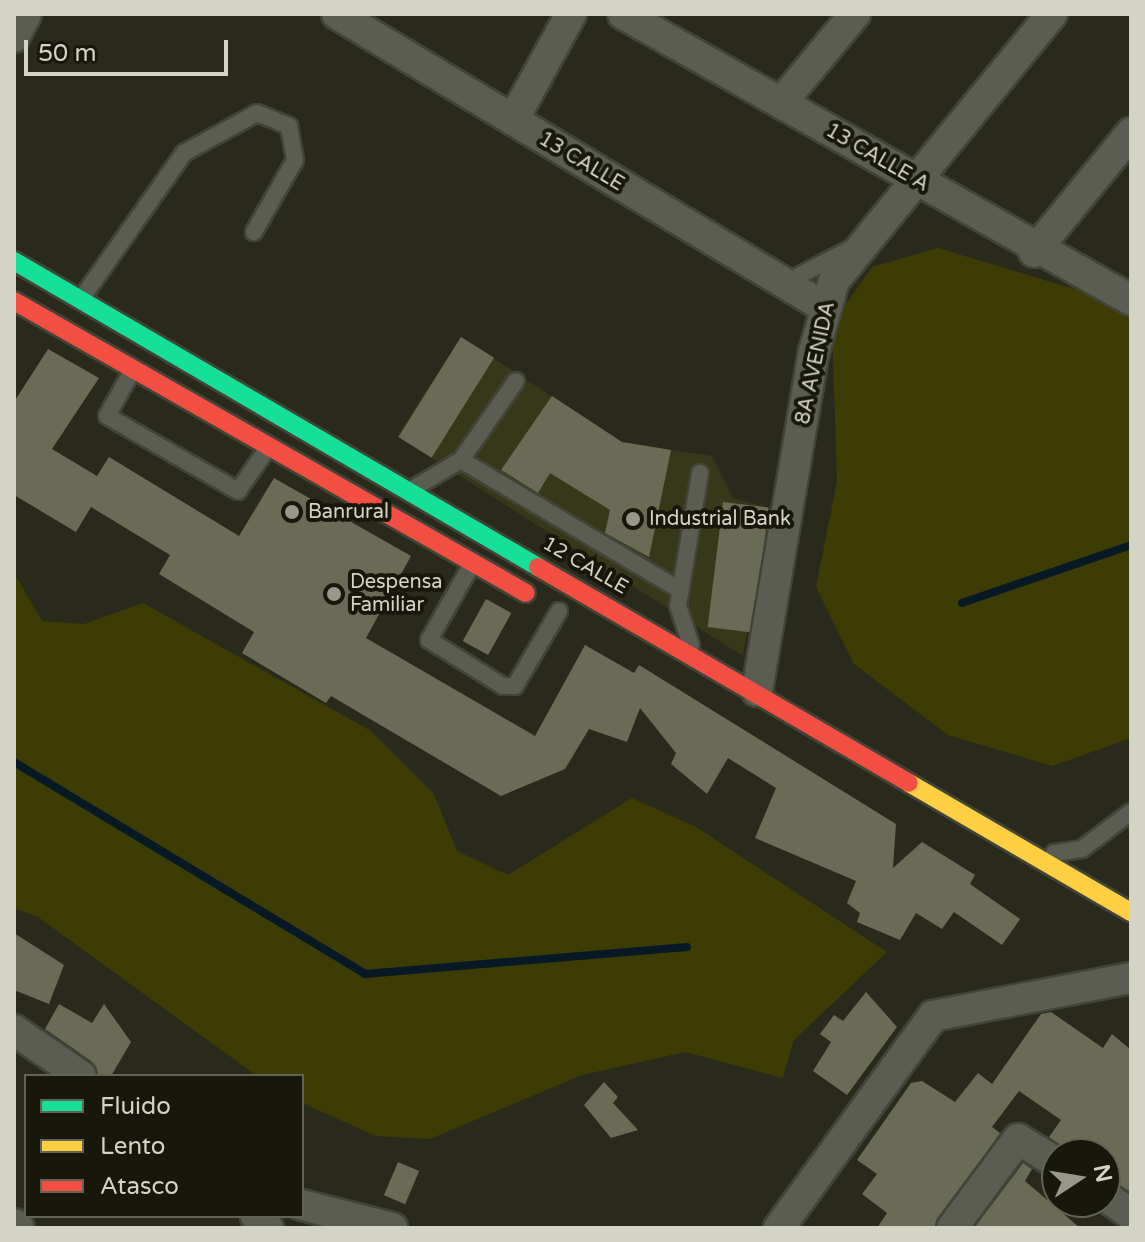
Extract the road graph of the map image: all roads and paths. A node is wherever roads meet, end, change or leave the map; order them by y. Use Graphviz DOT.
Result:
graph roads {
  1 [pos="337,14"];
  2 [pos="571,14"];
  3 [pos="623,14"];
  4 [pos="855,14"];
  5 [pos="1052,14"];
  6 [pos="658,22"];
  7 [pos="781,103"];
  8 [pos="513,120"];
  9 [pos="1131,133"];
  10 [pos="919,181"];
  11 [pos="254,232"];
  12 [pos="865,242"];
  13 [pos="1034,252"];
  14 [pos="14,261"];
  15 [pos="783,284"];
  16 [pos="80,300"];
  17 [pos="1131,300"];
  18 [pos="14,301"];
  19 [pos="826,308"];
  20 [pos="133,370"];
  21 [pos="516,381"];
  22 [pos="269,446"];
  23 [pos="461,460"];
  24 [pos="700,473"];
  25 [pos="410,491"];
  26 [pos="473,562"];
  27 [pos="680,590"];
  28 [pos="566,615"];
  29 [pos="694,654"];
  30 [pos="757,691"];
  31 [pos="1128,819"];
  32 [pos="980,850"];
  33 [pos="1036,851"];
  34 [pos="1073,904"];
  35 [pos="1131,912"];
  36 [pos="1131,978"];
  37 [pos="14,1030"];
  38 [pos="78,1074"];
  39 [pos="1041,1155"];
  40 [pos="304,1206"];
  41 [pos="14,1224"];
  42 [pos="19,1228"];
  43 [pos="392,1228"];
  44 [pos="779,1228"];
  45 [pos="952,1228"];
  1 -- 8 [label="street, 13 CALLE"];
  2 -- 8 [label="street"];
  3 -- 6 [label="street, 13 CALLE A"];
  4 -- 7 [label="street"];
  5 -- 10 [label="street, 8A AVENIDA"];
  6 -- 7 [label="street, 13 CALLE A"];
  7 -- 10 [label="street, 13 CALLE A"];
  8 -- 15 [label="street, 13 CALLE"];
  9 -- 13 [label="street"];
  10 -- 12 [label="street, 8A AVENIDA"];
  10 -- 13 [label="street, 13 CALLE A"];
  11 -- 16 [label="lane"];
  12 -- 15 [label="lane"];
  12 -- 19 [label="street, 8A AVENIDA"];
  13 -- 17 [label="street, 13 CALLE A"];
  14 -- 16 [label="main road, 12 CALLE"];
  15 -- 19 [label="street, 13 CALLE"];
  16 -- 25 [label="main road, 12 CALLE"];
  18 -- 20 [label="main road"];
  19 -- 30 [label="street, 8A AVENIDA"];
  20 -- 22 [label="main road"];
  20 -- 22 [label="lane"];
  21 -- 23 [label="lane"];
  22 -- 26 [label="main road"];
  23 -- 25 [label="lane"];
  23 -- 27 [label="lane"];
  24 -- 27 [label="lane"];
  25 -- 29 [label="main road, 12 CALLE"];
  26 -- 28 [label="main road"];
  26 -- 28 [label="lane"];
  27 -- 29 [label="lane"];
  29 -- 30 [label="main road, 12 CALLE"];
  30 -- 33 [label="main road, 12 CALLE"];
  31 -- 33 [label="lane"];
  32 -- 34 [label="main road"];
  33 -- 35 [label="main road, 12 CALLE"];
  36 -- 44 [label="street"];
  37 -- 38 [label="street"];
  39 -- 45 [label="street"];
  40 -- 43 [label="street"];
  41 -- 42 [label="street"];
}
